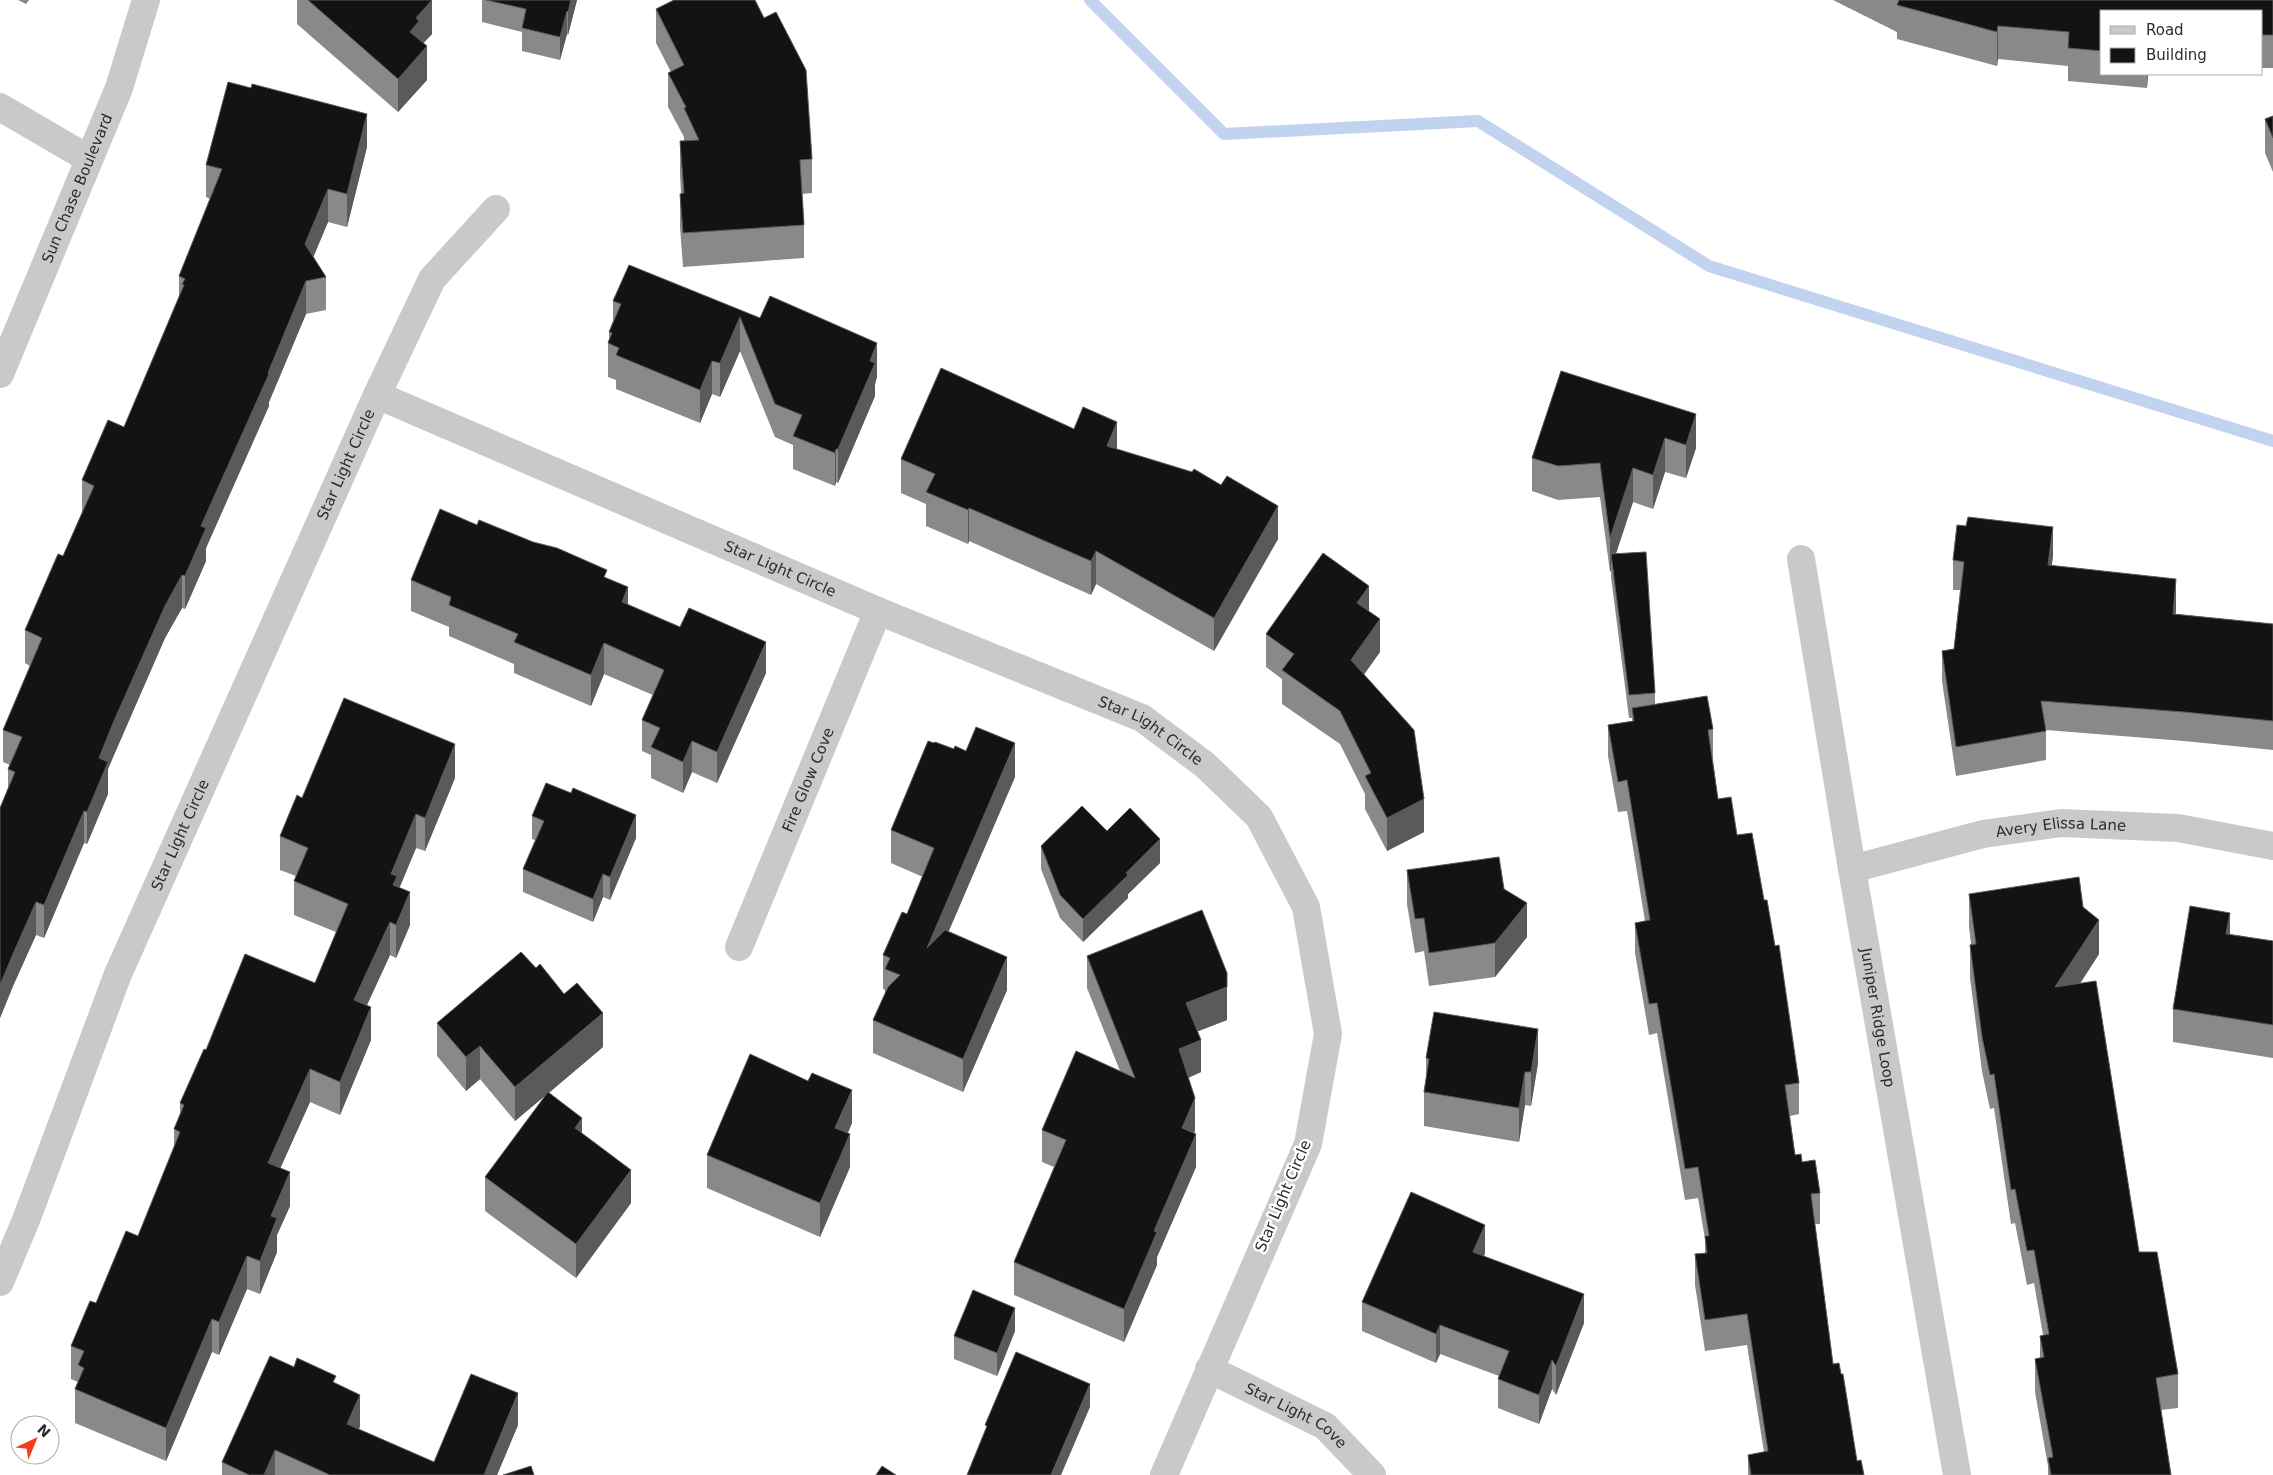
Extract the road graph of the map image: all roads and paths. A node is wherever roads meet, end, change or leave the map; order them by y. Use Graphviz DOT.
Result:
graph roads {
  1 [pos="146,0"];
  2 [pos="0,107"];
  3 [pos="89,159"];
  4 [pos="496,209"];
  5 [pos="0,374"];
  6 [pos="377,395"];
  7 [pos="1801,560"];
  8 [pos="878,611"];
  9 [pos="2273,846"];
  10 [pos="1852,869"];
  11 [pos="739,948"];
  12 [pos="0,1282"];
  13 [pos="1209,1369"];
  14 [pos="1164,1475"];
  15 [pos="1372,1475"];
  16 [pos="1957,1475"];
  1 -- 3 [label="street, Sun Chase Boulevard"];
  2 -- 3 [label="street"];
  3 -- 5 [label="street, Sun Chase Boulevard"];
  4 -- 6 [label="street, Star Light Circle"];
  6 -- 8 [label="street, Star Light Circle"];
  6 -- 12 [label="street, Star Light Circle"];
  7 -- 10 [label="street, Juniper Ridge Loop"];
  8 -- 11 [label="street, Fire Glow Cove"];
  8 -- 13 [label="street, Star Light Circle"];
  9 -- 10 [label="street, Avery Elissa Lane"];
  10 -- 16 [label="street, Juniper Ridge Loop"];
  13 -- 14 [label="street, Star Light Circle"];
  13 -- 15 [label="street, Star Light Cove"];
}
